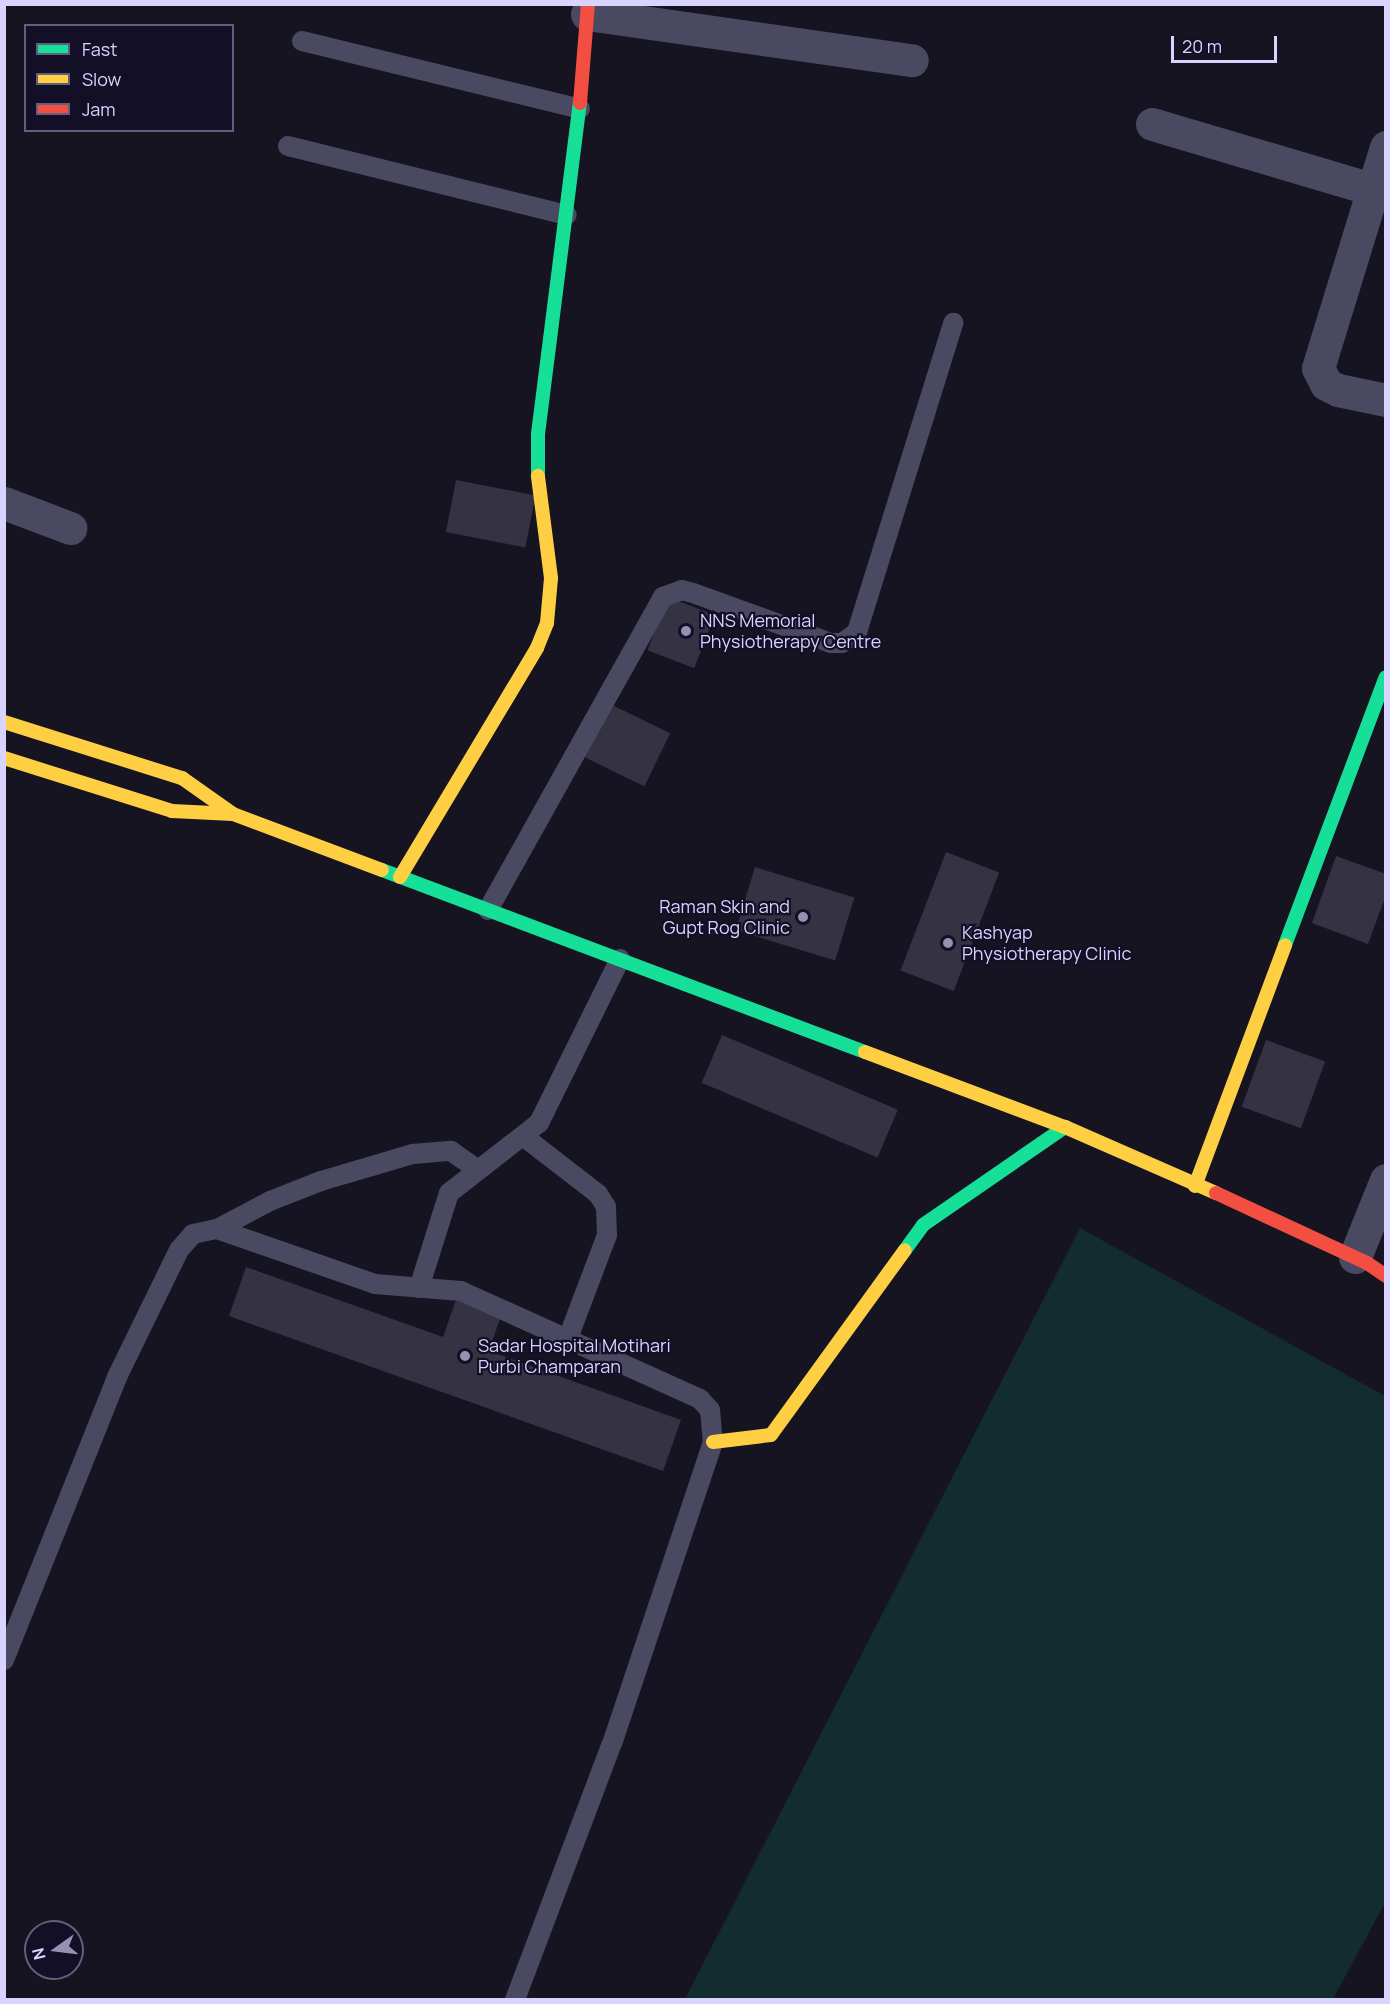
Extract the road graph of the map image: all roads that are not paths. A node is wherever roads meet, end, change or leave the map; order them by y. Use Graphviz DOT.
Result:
graph roads {
  1 [pos="587,9"];
  2 [pos="303,41"];
  3 [pos="912,60"];
  4 [pos="580,109"];
  5 [pos="1152,124"];
  6 [pos="288,146"];
  7 [pos="1386,147"];
  8 [pos="1371,189"];
  9 [pos="567,215"];
  10 [pos="953,323"];
  11 [pos="1386,400"];
  12 [pos="4,503"];
  13 [pos="70,528"];
  14 [pos="1386,677"];
  15 [pos="4,722"];
  16 [pos="4,758"];
  17 [pos="233,814"];
  18 [pos="400,877"];
  19 [pos="488,910"];
  20 [pos="620,959"];
  21 [pos="1065,1127"];
  22 [pos="523,1136"];
  23 [pos="477,1169"];
  24 [pos="1386,1180"];
  25 [pos="1195,1186"];
  26 [pos="218,1229"];
  27 [pos="1373,1260"];
  28 [pos="419,1288"];
  29 [pos="568,1338"];
  30 [pos="713,1442"];
  31 [pos="4,1660"];
  32 [pos="515,2000"];
  1 -- 3 [label="street"];
  1 -- 4 [label="street"];
  2 -- 4 [label="lane"];
  4 -- 9 [label="street"];
  5 -- 8 [label="street"];
  6 -- 9 [label="lane"];
  7 -- 8 [label="street"];
  8 -- 11 [label="street"];
  9 -- 18 [label="street"];
  10 -- 19 [label="lane"];
  12 -- 13 [label="street"];
  14 -- 25 [label="street"];
  15 -- 17 [label="street"];
  16 -- 17 [label="street"];
  17 -- 18 [label="street"];
  18 -- 19 [label="street"];
  19 -- 20 [label="street"];
  20 -- 21 [label="street"];
  20 -- 22 [label="lane"];
  21 -- 25 [label="street"];
  21 -- 30 [label="street"];
  22 -- 23 [label="lane"];
  22 -- 29 [label="lane"];
  23 -- 26 [label="lane"];
  23 -- 28 [label="lane"];
  24 -- 27 [label="street"];
  25 -- 27 [label="street"];
  26 -- 28 [label="lane"];
  26 -- 31 [label="lane"];
  28 -- 29 [label="lane"];
  29 -- 30 [label="lane"];
  30 -- 32 [label="lane"];
}
